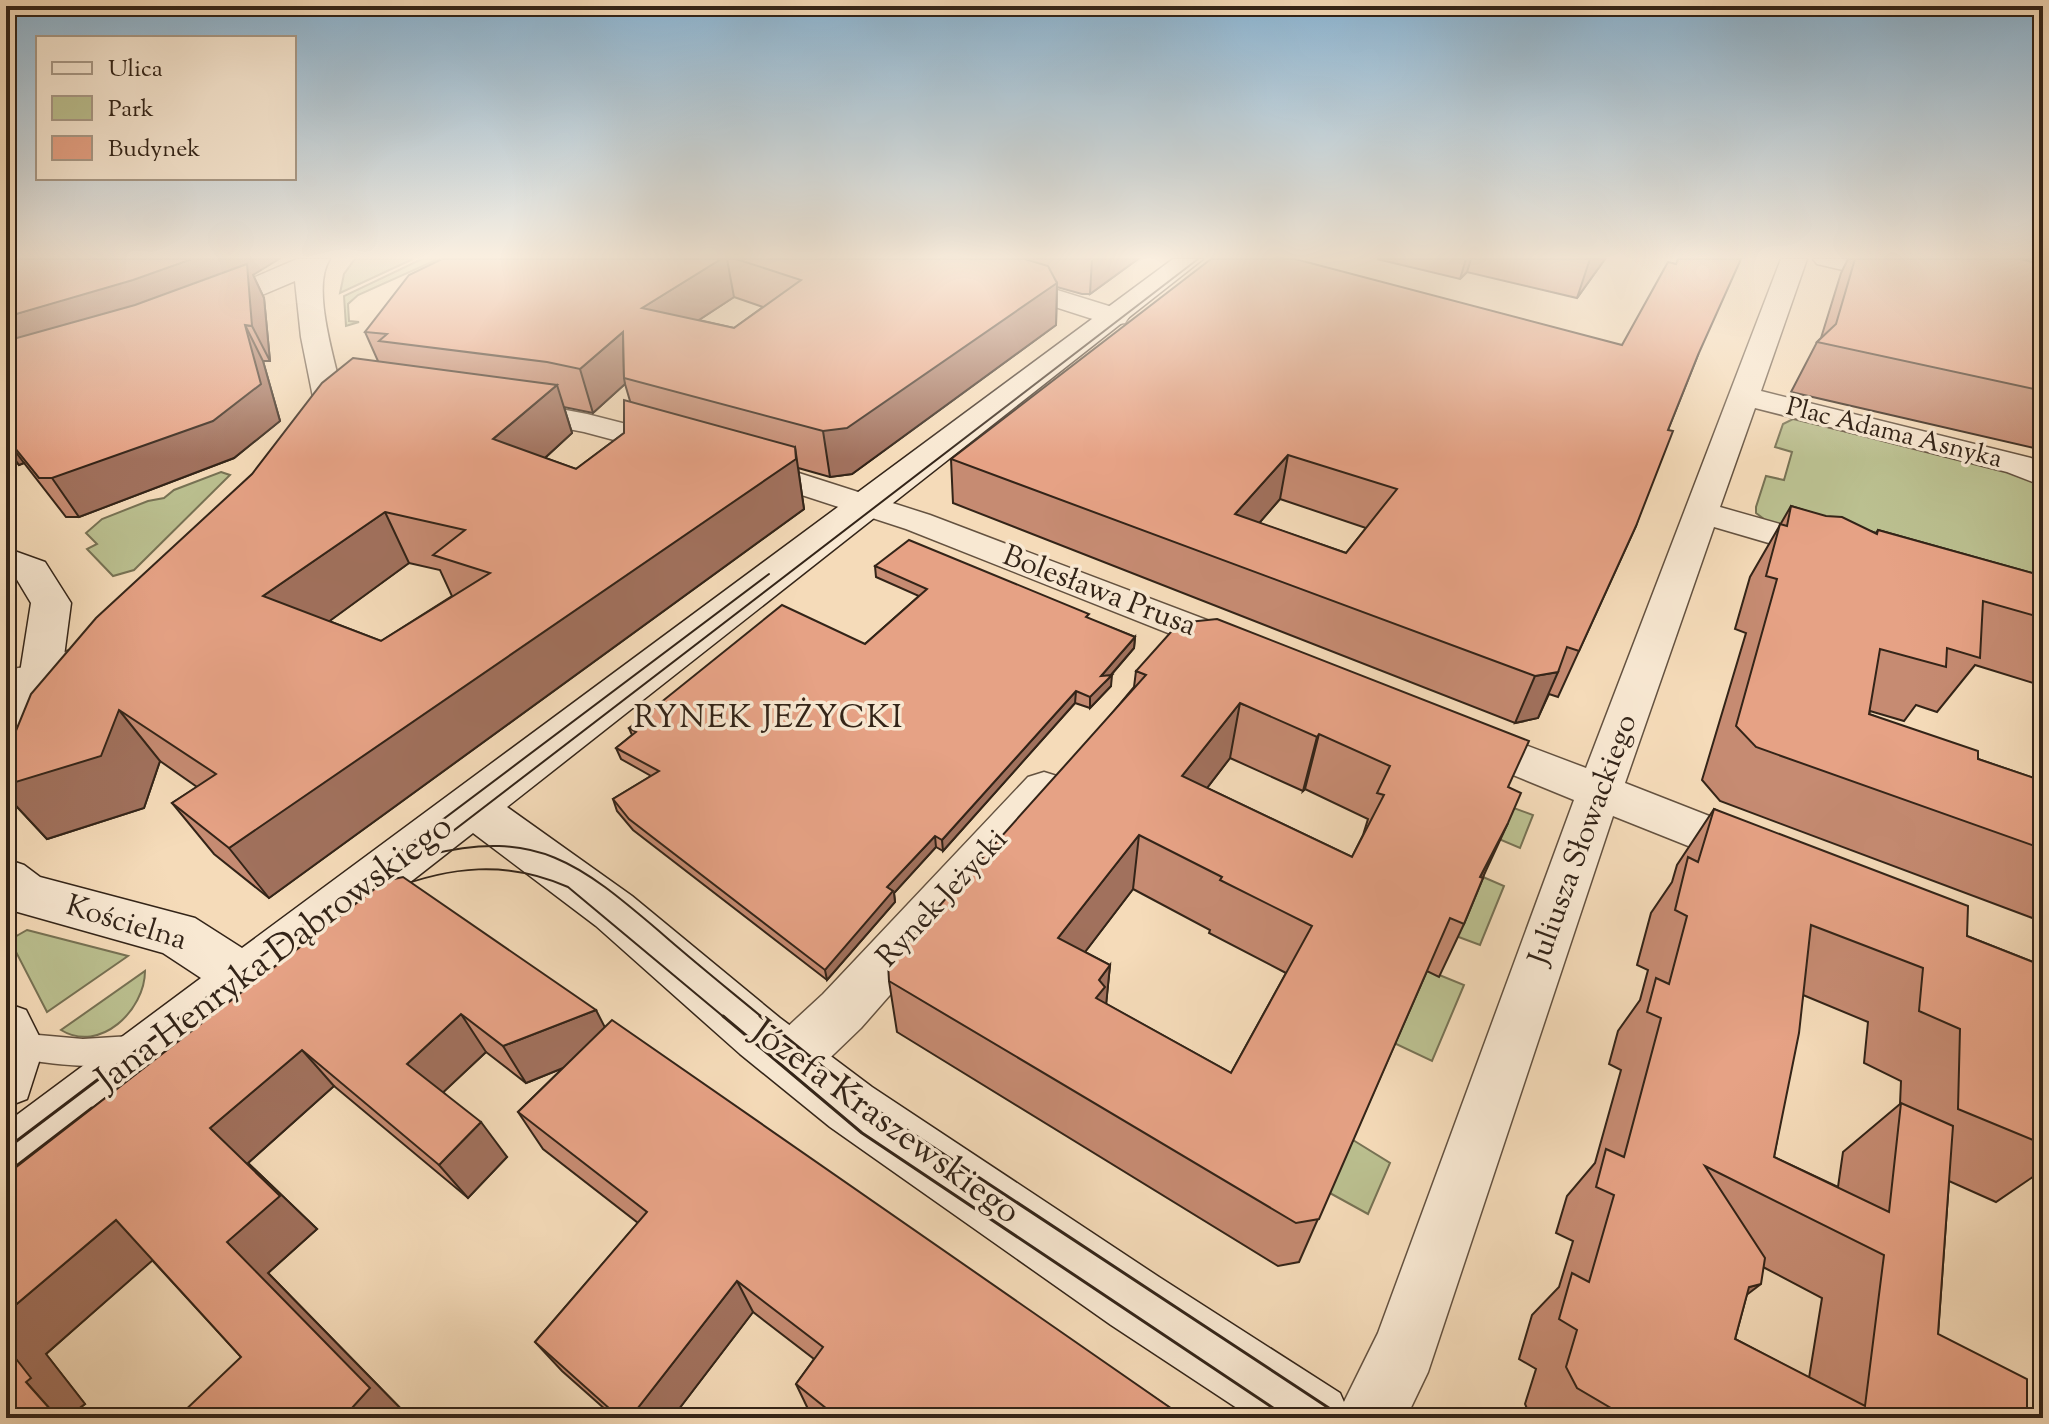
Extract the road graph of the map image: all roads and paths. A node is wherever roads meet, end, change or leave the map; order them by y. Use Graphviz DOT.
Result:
graph roads {
  1 [pos="314,325"];
  2 [pos="1108,325"];
  3 [pos="1769,325"];
  4 [pos="1743,396"];
  5 [pos="491,406"];
  6 [pos="303,456"];
  7 [pos="2043,476"];
  8 [pos="868,504"];
  9 [pos="1702,513"];
  10 [pos="1864,559"];
  11 [pos="6,560"];
  12 [pos="106,646"];
  13 [pos="1274,661"];
  14 [pos="23,681"];
  15 [pos="1433,725"];
  16 [pos="1071,760"];
  17 [pos="6,781"];
  18 [pos="1599,792"];
  19 [pos="470,806"];
  20 [pos="1785,865"];
  21 [pos="6,879"];
  22 [pos="243,978"];
  23 [pos="152,1048"];
  24 [pos="9,1051"];
  25 [pos="790,1060"];
  26 [pos="6,1160"];
  27 [pos="1315,1418"];
  28 [pos="1370,1418"];
  1 -- 6 [label="street"];
  2 -- 8 [label="street, Jana Henryka Dąbrowskiego"];
  3 -- 4 [label="street, Juliusza Słowackiego"];
  4 -- 7 [label="street, Plac Adama Asnyka"];
  4 -- 9 [label="street, Juliusza Słowackiego"];
  5 -- 8 [label="street, Bolesława Prusa"];
  8 -- 13 [label="street, Bolesława Prusa"];
  8 -- 19 [label="street, Jana Henryka Dąbrowskiego"];
  9 -- 10 [label="street"];
  9 -- 18 [label="street, Juliusza Słowackiego"];
  11 -- 14 [label="street"];
  12 -- 14 [label="street"];
  14 -- 17 [label="street"];
  15 -- 18 [label="street"];
  16 -- 25 [label="street, Rynek Jeżycki"];
  18 -- 20 [label="street"];
  18 -- 28 [label="street, Juliusza Słowackiego"];
  19 -- 22 [label="street, Jana Henryka Dąbrowskiego"];
  19 -- 25 [label="street, Józefa Kraszewskiego"];
  21 -- 22 [label="street, Kościelna"];
  22 -- 23 [label="street, Jana Henryka Dąbrowskiego"];
  23 -- 24 [label="lane"];
  23 -- 26 [label="street, Jana Henryka Dąbrowskiego"];
  25 -- 27 [label="street, Józefa Kraszewskiego"];
}
